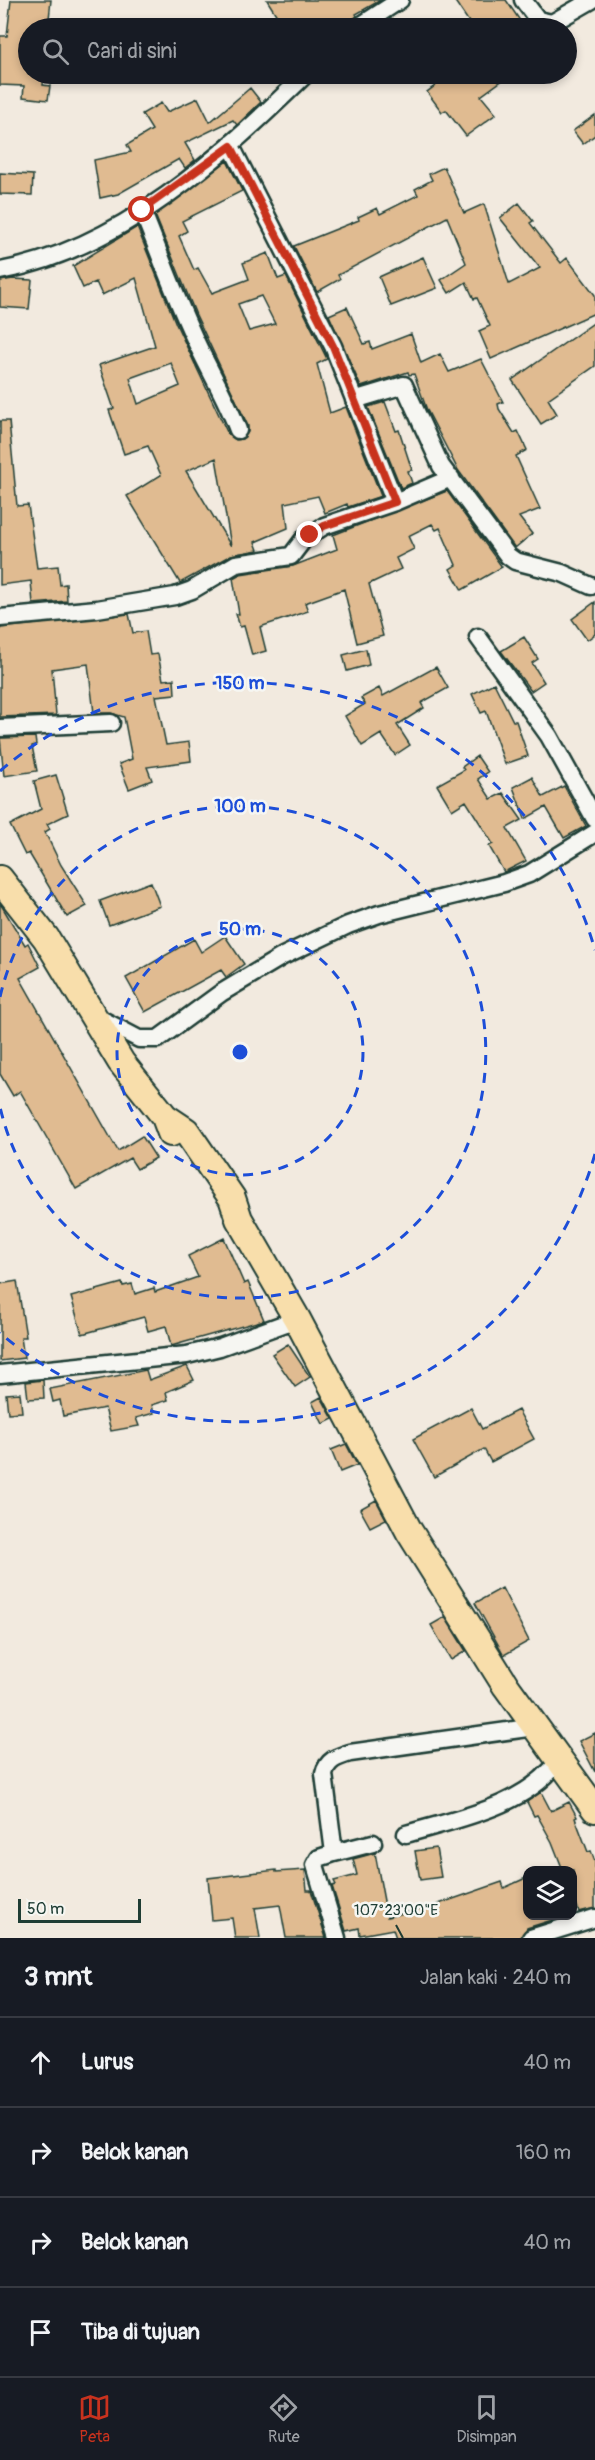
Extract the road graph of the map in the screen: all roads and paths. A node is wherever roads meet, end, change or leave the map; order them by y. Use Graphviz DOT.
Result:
graph roads {
  1 [pos="400,0"];
  2 [pos="523,0"];
  3 [pos="592,0"];
  4 [pos="372,18"];
  5 [pos="536,18"];
  6 [pos="561,18"];
  7 [pos="296,84"];
  8 [pos="231,146"];
  9 [pos="142,210"];
  10 [pos="0,271"];
  11 [pos="354,400"];
  12 [pos="238,430"];
  13 [pos="451,478"];
  14 [pos="395,502"];
  15 [pos="591,586"];
  16 [pos="0,618"];
  17 [pos="478,637"];
  18 [pos="111,723"];
  19 [pos="0,728"];
  20 [pos="595,819"];
  21 [pos="595,833"];
  22 [pos="0,879"];
  23 [pos="89,1013"];
  24 [pos="297,1319"];
  25 [pos="0,1374"];
  26 [pos="535,1727"];
  27 [pos="559,1760"];
  28 [pos="595,1809"];
  29 [pos="406,1834"];
  30 [pos="373,1843"];
  31 [pos="334,1853"];
  32 [pos="595,1918"];
  33 [pos="337,1938"];
  34 [pos="531,1938"];
  1 -- 4 [label="street"];
  2 -- 5 [label="street"];
  3 -- 6 [label="street"];
  7 -- 8 [label="street"];
  8 -- 9 [label="street"];
  8 -- 11 [label="street"];
  9 -- 10 [label="street"];
  9 -- 12 [label="street"];
  11 -- 13 [label="street"];
  11 -- 14 [label="street"];
  13 -- 14 [label="street"];
  13 -- 15 [label="street"];
  14 -- 16 [label="street"];
  17 -- 20 [label="street"];
  18 -- 19 [label="street"];
  21 -- 23 [label="street"];
  22 -- 23 [label="main road"];
  23 -- 24 [label="main road"];
  24 -- 25 [label="street"];
  24 -- 26 [label="main road"];
  26 -- 27 [label="main road"];
  26 -- 31 [label="street"];
  27 -- 28 [label="main road"];
  27 -- 29 [label="street"];
  30 -- 31 [label="street"];
  31 -- 33 [label="street"];
  32 -- 34 [label="street"];
}
